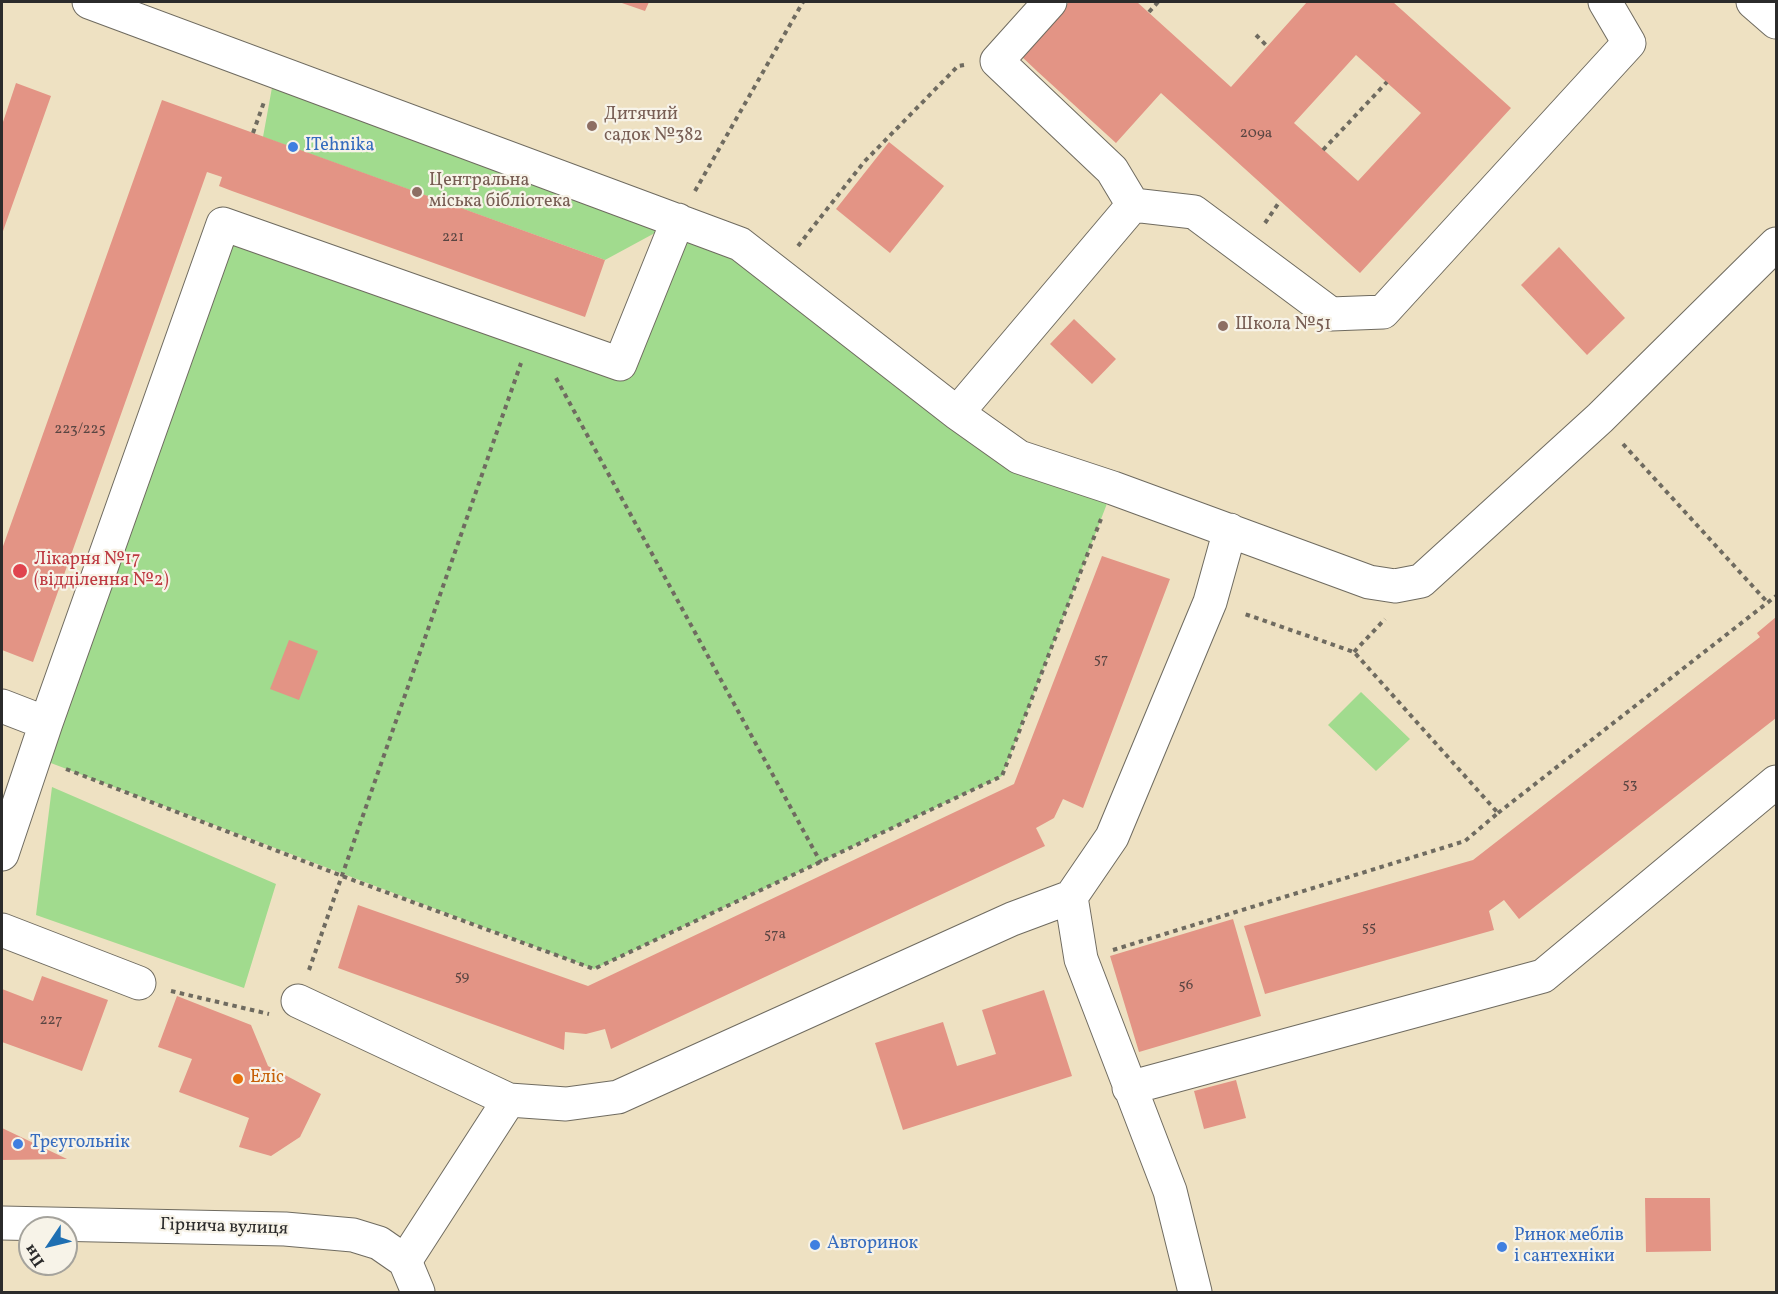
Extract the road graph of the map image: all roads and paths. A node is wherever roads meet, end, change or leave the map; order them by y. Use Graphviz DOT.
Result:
graph roads {
  1 [pos="89,2"];
  2 [pos="803,2"];
  3 [pos="1050,2"];
  4 [pos="1158,2"];
  5 [pos="1605,2"];
  6 [pos="1753,2"];
  7 [pos="1149,12"];
  8 [pos="1776,22"];
  9 [pos="1256,35"];
  10 [pos="1267,46"];
  11 [pos="997,61"];
  12 [pos="1387,82"];
  13 [pos="1323,150"];
  14 [pos="1133,205"];
  15 [pos="678,220"];
  16 [pos="1776,244"];
  17 [pos="778,273"];
  18 [pos="531,333"];
  19 [pos="957,413"];
  20 [pos="1599,418"];
  21 [pos="1113,488"];
  22 [pos="1230,531"];
  23 [pos="1776,596"];
  24 [pos="1210,602"];
  25 [pos="1768,603"];
  26 [pos="2,706"];
  27 [pos="46,723"];
  28 [pos="35,757"];
  29 [pos="1776,782"];
  30 [pos="1498,813"];
  31 [pos="2,854"];
  32 [pos="821,863"];
  33 [pos="342,876"];
  34 [pos="1071,897"];
  35 [pos="2,930"];
  36 [pos="1082,960"];
  37 [pos="138,983"];
  38 [pos="298,1001"];
  39 [pos="1129,1088"];
  40 [pos="509,1100"];
  41 [pos="2,1223"];
  42 [pos="405,1262"];
  43 [pos="418,1293"];
  44 [pos="1195,1293"];
  1 -- 15 [label="main road"];
  2 -- 15 [label="path"];
  3 -- 11 [label="main road"];
  4 -- 7 [label="path"];
  5 -- 14 [label="main road"];
  6 -- 8 [label="main road"];
  9 -- 10 [label="path"];
  11 -- 14 [label="main road"];
  11 -- 17 [label="path"];
  12 -- 13 [label="path"];
  14 -- 19 [label="main road"];
  15 -- 17 [label="main road"];
  15 -- 18 [label="main road"];
  16 -- 20 [label="main road"];
  17 -- 19 [label="main road"];
  18 -- 27 [label="main road"];
  18 -- 32 [label="path"];
  18 -- 33 [label="path"];
  19 -- 21 [label="main road"];
  20 -- 22 [label="main road"];
  20 -- 25 [label="path"];
  21 -- 22 [label="main road"];
  21 -- 32 [label="path"];
  22 -- 24 [label="main road"];
  23 -- 25 [label="path"];
  24 -- 30 [label="path"];
  24 -- 34 [label="main road"];
  25 -- 30 [label="path"];
  26 -- 27 [label="main road"];
  27 -- 28 [label="main road"];
  28 -- 31 [label="main road"];
  28 -- 33 [label="path"];
  29 -- 39 [label="main road"];
  30 -- 36 [label="path"];
  32 -- 33 [label="path"];
  33 -- 38 [label="path"];
  34 -- 36 [label="main road"];
  34 -- 40 [label="main road"];
  35 -- 37 [label="main road"];
  36 -- 39 [label="main road"];
  37 -- 38 [label="path"];
  38 -- 40 [label="main road"];
  39 -- 44 [label="main road"];
  40 -- 42 [label="main road"];
  41 -- 42 [label="main road, Гірнича вулиця"];
  42 -- 43 [label="main road"];
}
